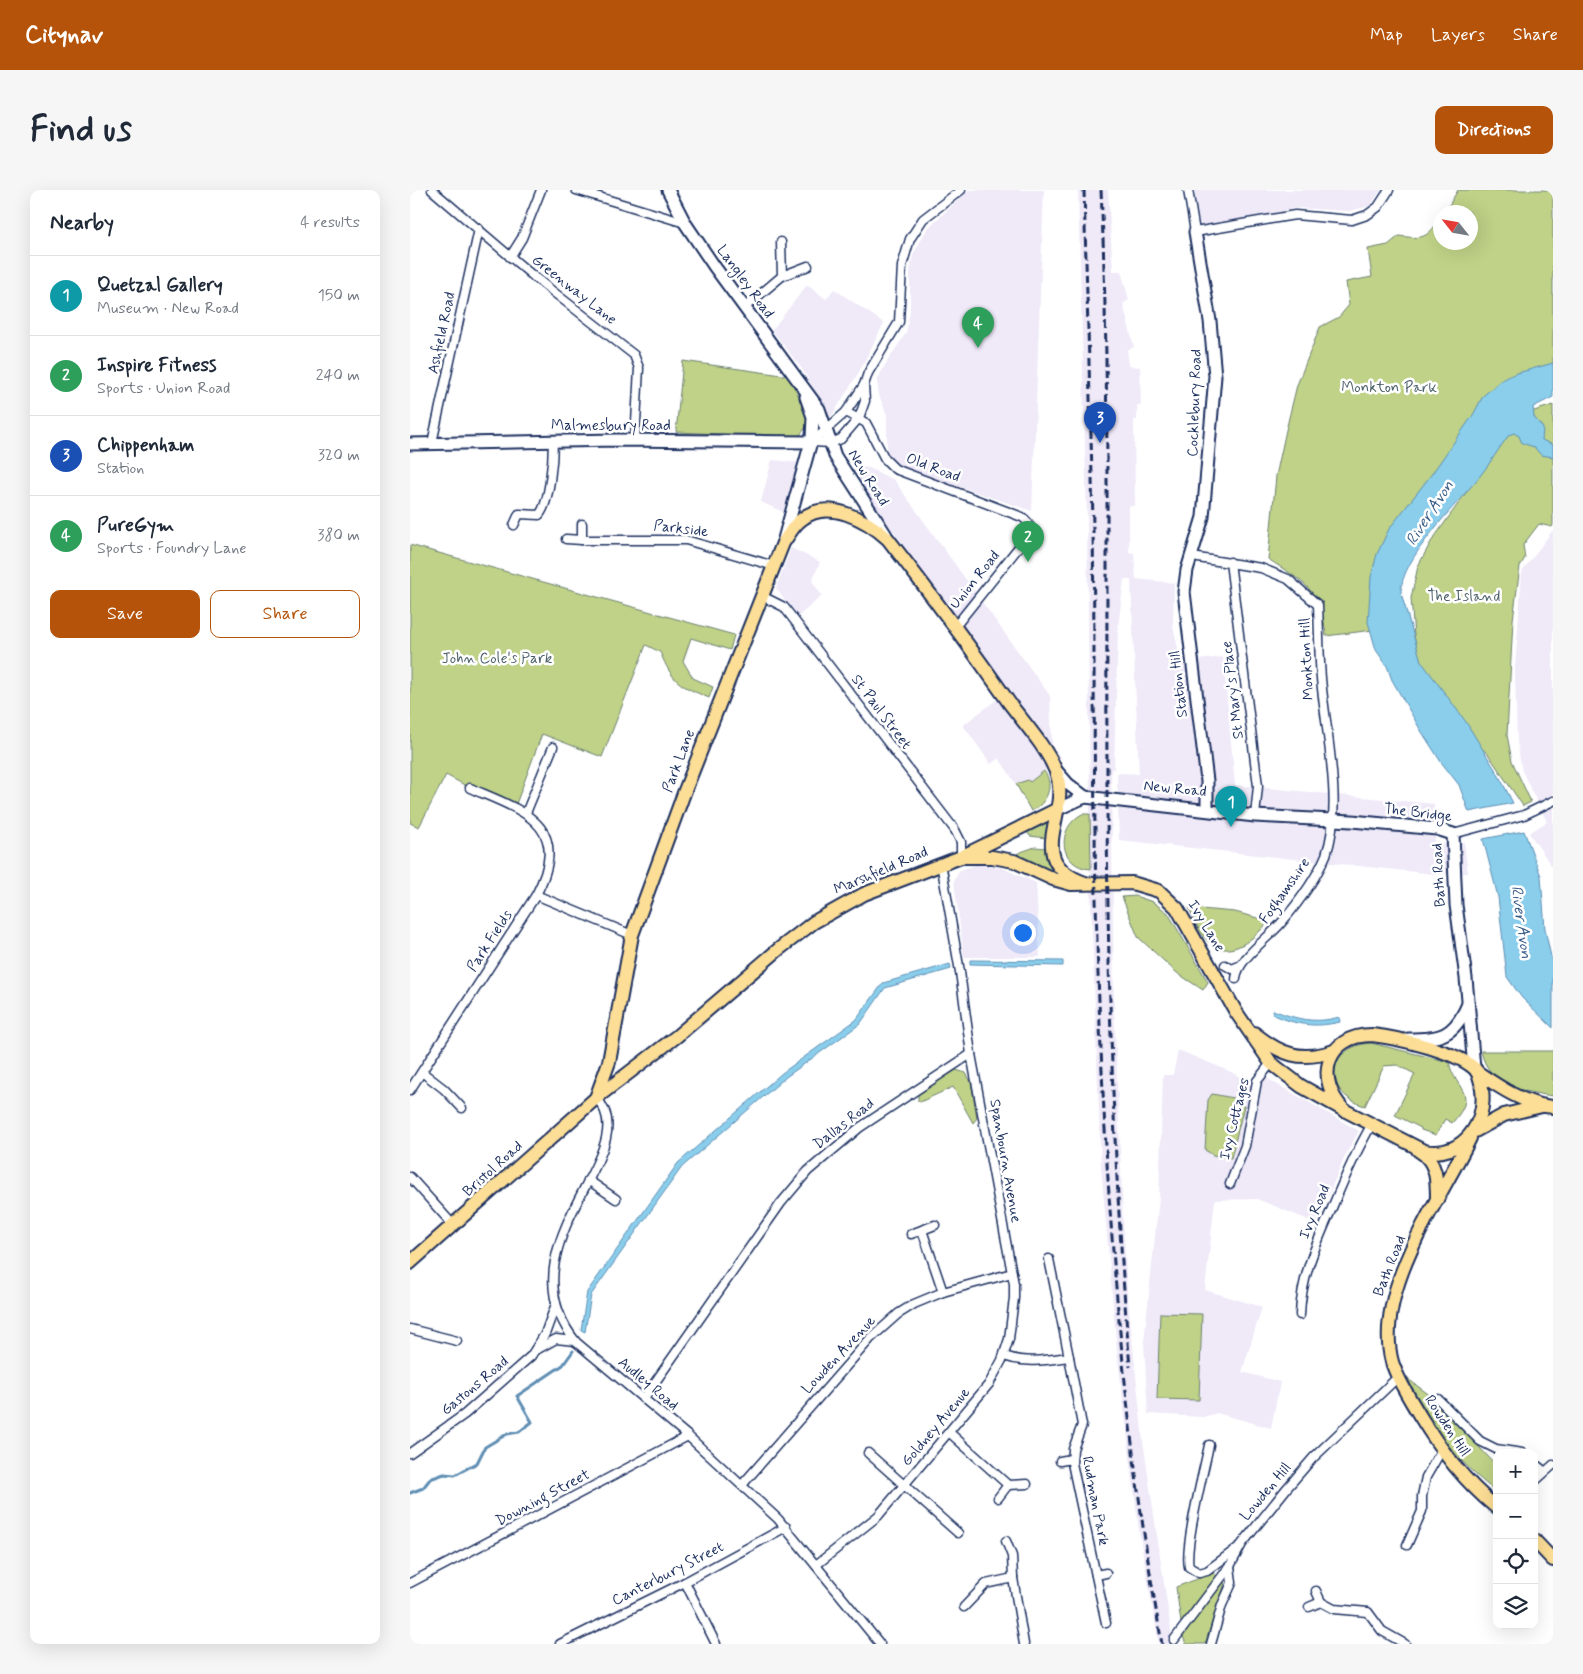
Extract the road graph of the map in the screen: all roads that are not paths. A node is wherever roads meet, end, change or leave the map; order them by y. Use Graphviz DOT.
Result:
graph roads {
  1 [pos="432,190"];
  2 [pos="541,190"];
  3 [pos="576,190"];
  4 [pos="668,190"];
  5 [pos="961,190"];
  6 [pos="1188,190"];
  7 [pos="1389,190"];
  8 [pos="685,223"];
  9 [pos="479,229"];
  10 [pos="1195,232"];
  11 [pos="781,242"];
  12 [pos="510,257"];
  13 [pos="808,266"];
  14 [pos="782,276"];
  15 [pos="744,308"];
  16 [pos="864,385"];
  17 [pos="803,388"];
  18 [pos="846,412"];
  19 [pos="859,418"];
  20 [pos="827,430"];
  21 [pos="635,440"];
  22 [pos="553,441"];
  23 [pos="812,442"];
  24 [pos="831,443"];
  25 [pos="410,444"];
  26 [pos="432,444"];
  27 [pos="582,524"];
  28 [pos="1030,524"];
  29 [pos="514,525"];
  30 [pos="566,539"];
  31 [pos="888,539"];
  32 [pos="582,540"];
  33 [pos="783,543"];
  34 [pos="1192,557"];
  35 [pos="1230,562"];
  36 [pos="774,566"];
  37 [pos="762,596"];
  38 [pos="954,628"];
  39 [pos="554,746"];
  40 [pos="1054,768"];
  41 [pos="470,788"];
  42 [pos="1085,797"];
  43 [pos="1553,801"];
  44 [pos="1058,809"];
  45 [pos="1207,809"];
  46 [pos="526,813"];
  47 [pos="1255,816"];
  48 [pos="1333,820"];
  49 [pos="1453,834"];
  50 [pos="961,857"];
  51 [pos="941,863"];
  52 [pos="1085,883"];
  53 [pos="536,895"];
  54 [pos="632,935"];
  55 [pos="1225,965"];
  56 [pos="1239,966"];
  57 [pos="1236,980"];
  58 [pos="1468,1003"];
  59 [pos="1242,1020"];
  60 [pos="1391,1039"];
  61 [pos="612,1048"];
  62 [pos="1334,1051"];
  63 [pos="971,1054"];
  64 [pos="1271,1064"];
  65 [pos="640,1065"];
  66 [pos="1475,1070"];
  67 [pos="422,1072"];
  68 [pos="410,1090"];
  69 [pos="596,1098"];
  70 [pos="1548,1107"];
  71 [pos="462,1108"];
  72 [pos="1344,1110"];
  73 [pos="1372,1124"];
  74 [pos="1473,1134"];
  75 [pos="1414,1147"];
  76 [pos="410,1177"];
  77 [pos="588,1180"];
  78 [pos="1230,1184"];
  79 [pos="616,1199"];
  80 [pos="1437,1200"];
  81 [pos="935,1225"];
  82 [pos="454,1226"];
  83 [pos="922,1230"];
  84 [pos="911,1234"];
  85 [pos="1049,1259"];
  86 [pos="410,1263"];
  87 [pos="1012,1273"];
  88 [pos="943,1292"];
  89 [pos="1057,1295"];
  90 [pos="1048,1297"];
  91 [pos="556,1304"];
  92 [pos="1300,1315"];
  93 [pos="410,1329"];
  94 [pos="457,1341"];
  95 [pos="576,1342"];
  96 [pos="531,1356"];
  97 [pos="1004,1356"];
  98 [pos="1070,1357"];
  99 [pos="1398,1378"];
  100 [pos="644,1398"];
  101 [pos="1438,1399"];
  102 [pos="950,1433"];
  103 [pos="688,1436"];
  104 [pos="1208,1445"];
  105 [pos="1496,1449"];
  106 [pos="1441,1451"];
  107 [pos="868,1453"];
  108 [pos="410,1454"];
  109 [pos="1071,1459"];
  110 [pos="1060,1461"];
  111 [pos="1553,1465"];
  112 [pos="1538,1466"];
  113 [pos="1544,1471"];
  114 [pos="1538,1478"];
  115 [pos="1027,1484"];
  116 [pos="742,1485"];
  117 [pos="1008,1485"];
  118 [pos="905,1486"];
  119 [pos="998,1498"];
  120 [pos="1493,1505"];
  121 [pos="786,1527"];
  122 [pos="958,1533"];
  123 [pos="1006,1541"];
  124 [pos="1242,1544"];
  125 [pos="1538,1544"];
  126 [pos="1407,1545"];
  127 [pos="1553,1560"];
  128 [pos="816,1565"];
  129 [pos="1230,1566"];
  130 [pos="1106,1574"];
  131 [pos="1096,1575"];
  132 [pos="1013,1578"];
  133 [pos="685,1582"];
  134 [pos="410,1583"];
  135 [pos="1316,1591"];
  136 [pos="1321,1602"];
  137 [pos="964,1607"];
  138 [pos="1308,1607"];
  139 [pos="1106,1623"];
  140 [pos="1174,1640"];
  141 [pos="560,1644"];
  142 [pos="716,1644"];
  143 [pos="880,1644"];
  144 [pos="1024,1644"];
  145 [pos="1211,1644"];
  146 [pos="1405,1644"];
  1 -- 9 [label="street, Greenway Lane"];
  2 -- 12 [label="street"];
  3 -- 8 [label="street"];
  4 -- 8 [label="street, Langley Road"];
  5 -- 16 [label="street"];
  6 -- 10 [label="street, Cocklebury Road"];
  7 -- 10 [label="street"];
  8 -- 15 [label="street, Langley Road"];
  9 -- 12 [label="street, Greenway Lane"];
  9 -- 26 [label="street, Ashfield Road"];
  10 -- 34 [label="street, Cocklebury Road"];
  11 -- 14 [label="street"];
  12 -- 21 [label="street, Greenway Lane"];
  13 -- 14 [label="street"];
  14 -- 15 [label="street"];
  15 -- 17 [label="street, Langley Road"];
  16 -- 18 [label="street"];
  16 -- 19 [label="street"];
  17 -- 20 [label="street, Langley Road"];
  17 -- 23 [label="street, Langley Road"];
  18 -- 19 [label="street, Old Road"];
  18 -- 20 [label="street"];
  19 -- 24 [label="street"];
  19 -- 28 [label="street, Old Road"];
  20 -- 23 [label="street"];
  20 -- 24 [label="street, New Road"];
  21 -- 22 [label="street, Malmesbury Road"];
  21 -- 23 [label="street, Malmesbury Road"];
  22 -- 26 [label="street, Malmesbury Road"];
  22 -- 29 [label="street"];
  23 -- 24 [label="street"];
  23 -- 33 [label="street, Park Lane"];
  24 -- 31 [label="street, New Road"];
  25 -- 26 [label="street, Malmesbury Road"];
  27 -- 32 [label="street"];
  28 -- 38 [label="street, Union Road"];
  30 -- 32 [label="street, Parkside"];
  31 -- 33 [label="main road, New Road"];
  31 -- 38 [label="main road, New Road"];
  32 -- 36 [label="street, Parkside"];
  33 -- 36 [label="main road, Park Lane"];
  34 -- 35 [label="street, Monkton Hill"];
  34 -- 45 [label="street, Station Hill"];
  35 -- 47 [label="street, St Mary's Place"];
  35 -- 48 [label="street, Monkton Hill"];
  36 -- 37 [label="main road, Park Lane"];
  37 -- 50 [label="street, St Paul Street"];
  37 -- 54 [label="main road, Park Lane"];
  38 -- 40 [label="main road, New Road"];
  39 -- 46 [label="street"];
  40 -- 42 [label="street, New Road"];
  40 -- 44 [label="main road, New Road"];
  41 -- 46 [label="street"];
  42 -- 44 [label="street, Marshfield Road"];
  42 -- 45 [label="street, New Road"];
  43 -- 49 [label="street, The Bridge"];
  44 -- 50 [label="main road, Marshfield Road"];
  44 -- 52 [label="main road, Ivy Lane"];
  45 -- 47 [label="street, New Road"];
  46 -- 53 [label="street, Park Fields"];
  47 -- 48 [label="street, New Road"];
  48 -- 49 [label="street, The Bridge"];
  48 -- 56 [label="street, Foghamshire"];
  49 -- 58 [label="street, Bath Road"];
  50 -- 51 [label="main road, Marshfield Road"];
  50 -- 52 [label="main road, Ivy Lane"];
  51 -- 63 [label="street"];
  51 -- 65 [label="main road, Marshfield Road"];
  52 -- 59 [label="main road, Ivy Lane"];
  53 -- 54 [label="street"];
  53 -- 67 [label="street, Park Fields"];
  54 -- 61 [label="main road, Park Lane"];
  55 -- 56 [label="street"];
  56 -- 57 [label="street"];
  58 -- 60 [label="street"];
  58 -- 66 [label="street, Bath Road"];
  59 -- 62 [label="main road, Ivy Lane"];
  59 -- 64 [label="main road, Ivy Lane"];
  60 -- 62 [label="main road"];
  60 -- 66 [label="main road"];
  61 -- 65 [label="main road"];
  61 -- 69 [label="main road, Park Lane"];
  62 -- 72 [label="main road"];
  63 -- 87 [label="street, Spanbourn Avenue"];
  63 -- 100 [label="street, Dallas Road"];
  64 -- 72 [label="main road, Ivy Lane"];
  64 -- 78 [label="street, Ivy Cottages"];
  65 -- 69 [label="main road, Marshfield Road"];
  66 -- 70 [label="main road"];
  66 -- 74 [label="main road"];
  67 -- 68 [label="street, Park Fields"];
  67 -- 71 [label="street"];
  69 -- 77 [label="street, Audley Road"];
  69 -- 82 [label="main road, Bristol Road"];
  70 -- 74 [label="main road"];
  72 -- 73 [label="main road"];
  73 -- 75 [label="main road"];
  73 -- 92 [label="street, Ivy Road"];
  74 -- 75 [label="main road"];
  74 -- 80 [label="main road, Bath Road"];
  75 -- 80 [label="main road, Bath Road"];
  76 -- 82 [label="street"];
  77 -- 79 [label="street"];
  77 -- 91 [label="street, Audley Road"];
  80 -- 99 [label="main road, Bath Road"];
  81 -- 83 [label="street"];
  82 -- 86 [label="main road, Bristol Road"];
  83 -- 84 [label="street"];
  83 -- 88 [label="street"];
  85 -- 89 [label="street, Rudman Park"];
  87 -- 88 [label="street, Lowden Avenue"];
  87 -- 97 [label="street, Goldney Avenue"];
  88 -- 116 [label="street, Lowden Avenue"];
  89 -- 90 [label="street"];
  89 -- 98 [label="street, Rudman Park"];
  91 -- 95 [label="street, Audley Road"];
  91 -- 96 [label="street, Gastons Road"];
  93 -- 94 [label="street"];
  95 -- 96 [label="street, Gastons Road"];
  95 -- 100 [label="street, Audley Road"];
  96 -- 108 [label="street, Gastons Road"];
  97 -- 98 [label="street"];
  97 -- 102 [label="street, Goldney Avenue"];
  98 -- 109 [label="street, Rudman Park"];
  99 -- 106 [label="main road, Rowden Hill"];
  99 -- 124 [label="street, Lowden Hill"];
  100 -- 103 [label="street, Audley Road"];
  101 -- 105 [label="street"];
  102 -- 117 [label="street"];
  102 -- 118 [label="street, Goldney Avenue"];
  103 -- 116 [label="street, Audley Road"];
  103 -- 134 [label="street, Downing Street"];
  104 -- 124 [label="street"];
  106 -- 120 [label="main road, Rowden Hill"];
  106 -- 126 [label="street"];
  107 -- 118 [label="street"];
  109 -- 110 [label="street"];
  109 -- 131 [label="street, Rudman Park"];
  111 -- 113 [label="street"];
  112 -- 113 [label="street"];
  113 -- 114 [label="street"];
  115 -- 117 [label="street"];
  116 -- 121 [label="street, Audley Road"];
  117 -- 119 [label="street"];
  118 -- 122 [label="street"];
  118 -- 128 [label="street, Goldney Avenue"];
  121 -- 128 [label="street, Audley Road"];
  121 -- 133 [label="street, Canterbury Street"];
  123 -- 132 [label="street"];
  124 -- 129 [label="street, Lowden Hill"];
  125 -- 127 [label="main road"];
  128 -- 143 [label="street, Audley Road"];
  129 -- 140 [label="street, Lowden Hill"];
  129 -- 145 [label="street"];
  130 -- 131 [label="street"];
  131 -- 139 [label="street, Rudman Park"];
  132 -- 137 [label="street"];
  132 -- 144 [label="street"];
  133 -- 141 [label="street, Canterbury Street"];
  133 -- 142 [label="street"];
  135 -- 136 [label="street"];
  136 -- 138 [label="street"];
  136 -- 146 [label="street"];
}
